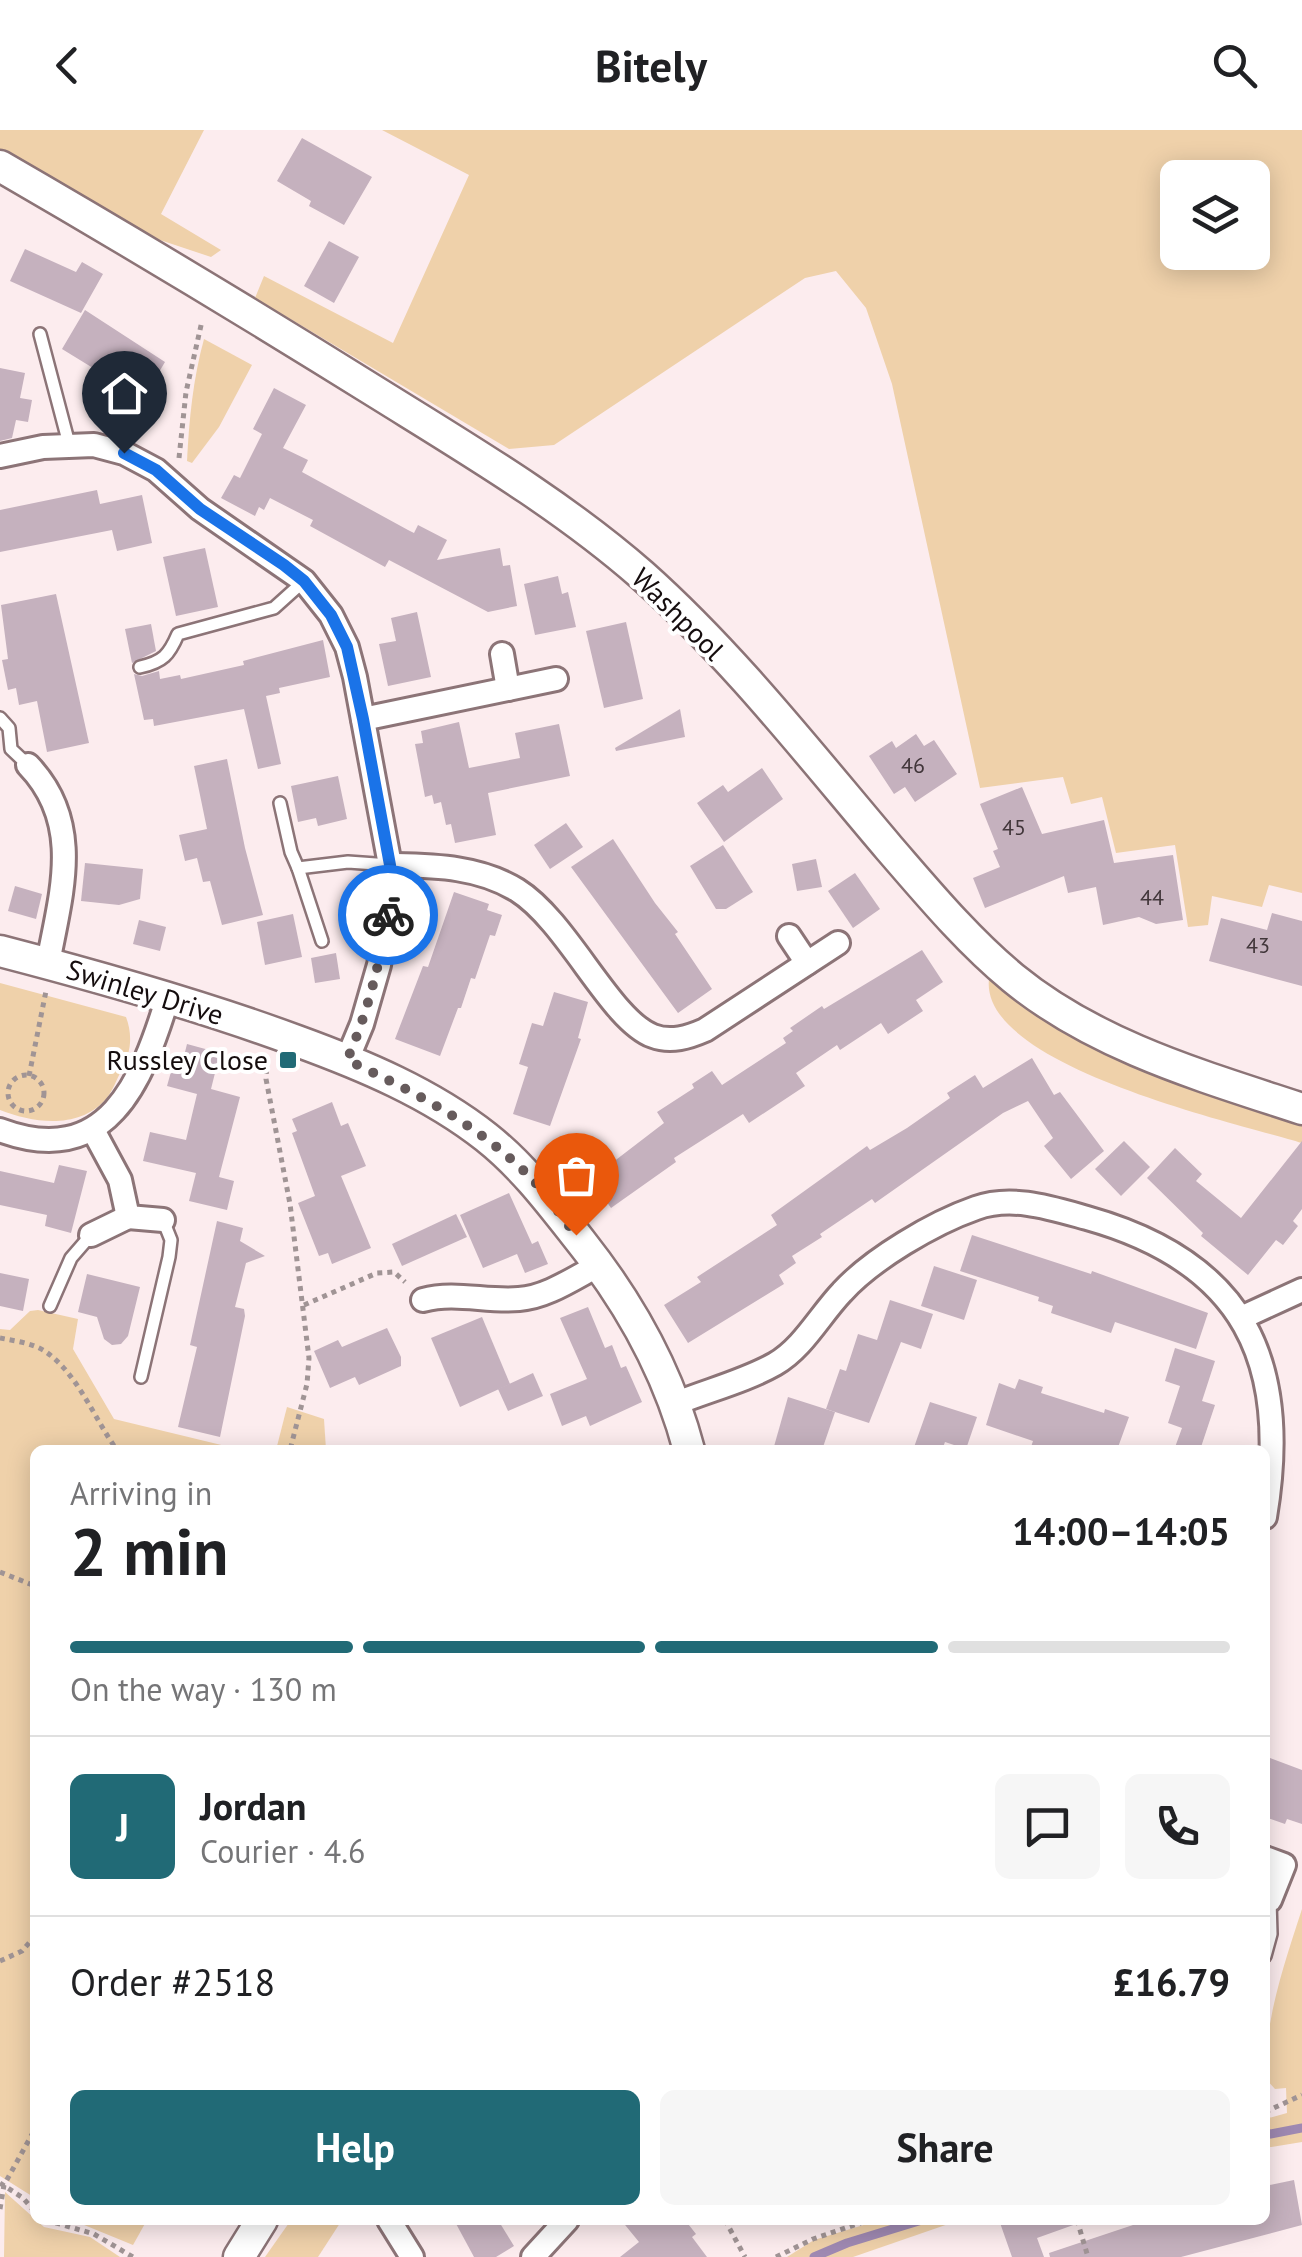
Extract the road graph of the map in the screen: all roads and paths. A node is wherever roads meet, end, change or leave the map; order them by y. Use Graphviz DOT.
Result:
graph roads {
  1 [pos="0,166"];
  2 [pos="210,289"];
  3 [pos="40,334"];
  4 [pos="70,444"];
  5 [pos="0,456"];
  6 [pos="175,487"];
  7 [pos="304,581"];
  8 [pos="502,654"];
  9 [pos="140,667"];
  10 [pos="556,679"];
  11 [pos="508,689"];
  12 [pos="0,718"];
  13 [pos="363,719"];
  14 [pos="28,765"];
  15 [pos="280,803"];
  16 [pos="390,865"];
  17 [pos="298,868"];
  18 [pos="788,936"];
  19 [pos="322,941"];
  20 [pos="838,943"];
  21 [pos="0,950"];
  22 [pos="806,963"];
  23 [pos="50,964"];
  24 [pos="168,997"];
  25 [pos="270,1048"];
  26 [pos="347,1060"];
  27 [pos="29,1076"];
  28 [pos="1302,1109"];
  29 [pos="0,1130"];
  30 [pos="94,1130"];
  31 [pos="128,1216"];
  32 [pos="162,1220"];
  33 [pos="91,1235"];
  34 [pos="599,1264"];
  35 [pos="1302,1290"];
  36 [pos="424,1300"];
  37 [pos="304,1305"];
  38 [pos="50,1306"];
  39 [pos="1241,1318"];
  40 [pos="0,1338"];
  41 [pos="140,1376"];
  42 [pos="677,1403"];
  43 [pos="114,1445"];
  44 [pos="291,1445"];
  45 [pos="688,1445"];
  46 [pos="1269,1445"];
  47 [pos="0,1572"];
  48 [pos="30,1584"];
  49 [pos="1270,1860"];
  50 [pos="1270,1900"];
  51 [pos="1270,1938"];
  52 [pos="30,1942"];
  53 [pos="0,1960"];
  54 [pos="1302,2094"];
  55 [pos="1270,2110"];
  56 [pos="30,2137"];
  57 [pos="2,2184"];
  58 [pos="30,2206"];
  59 [pos="0,2209"];
  60 [pos="63,2225"];
  61 [pos="259,2225"];
  62 [pos="392,2225"];
  63 [pos="562,2225"];
  64 [pos="729,2225"];
  65 [pos="855,2225"];
  66 [pos="1078,2225"];
  67 [pos="132,2257"];
  68 [pos="239,2257"];
  69 [pos="412,2257"];
  70 [pos="533,2257"];
  71 [pos="745,2257"];
  72 [pos="776,2257"];
  73 [pos="1088,2257"];
  1 -- 2 [label="street, Washpool"];
  2 -- 6 [label="path"];
  2 -- 28 [label="street, Washpool"];
  3 -- 4 [label="lane"];
  4 -- 5 [label="street"];
  4 -- 6 [label="street"];
  6 -- 7 [label="street"];
  7 -- 9 [label="lane"];
  7 -- 13 [label="street"];
  8 -- 11 [label="street"];
  10 -- 11 [label="street"];
  11 -- 13 [label="street"];
  12 -- 14 [label="lane"];
  13 -- 16 [label="street"];
  14 -- 23 [label="street"];
  15 -- 17 [label="lane"];
  16 -- 17 [label="lane"];
  16 -- 22 [label="street"];
  16 -- 26 [label="street"];
  17 -- 19 [label="lane"];
  18 -- 22 [label="street"];
  20 -- 22 [label="street"];
  21 -- 23 [label="street, Swinley Drive"];
  23 -- 24 [label="street, Swinley Drive"];
  23 -- 27 [label="path"];
  24 -- 26 [label="street, Swinley Drive"];
  24 -- 30 [label="street"];
  25 -- 37 [label="path"];
  26 -- 34 [label="street, Swinley Drive"];
  27 -- 27 [label="path"];
  29 -- 30 [label="street"];
  30 -- 31 [label="street"];
  31 -- 32 [label="street"];
  31 -- 33 [label="street"];
  32 -- 41 [label="lane"];
  33 -- 38 [label="lane"];
  34 -- 36 [label="street"];
  34 -- 42 [label="street, Swinley Drive"];
  35 -- 39 [label="street"];
  36 -- 37 [label="path"];
  37 -- 44 [label="path"];
  39 -- 42 [label="street"];
  39 -- 46 [label="street"];
  40 -- 43 [label="path"];
  42 -- 45 [label="street, Swinley Drive"];
  47 -- 48 [label="path"];
  49 -- 50 [label="street"];
  50 -- 51 [label="lane"];
  52 -- 53 [label="path"];
  54 -- 55 [label="path"];
  56 -- 57 [label="path"];
  57 -- 58 [label="path"];
  57 -- 59 [label="path"];
  60 -- 67 [label="path"];
  61 -- 68 [label="street"];
  62 -- 69 [label="street"];
  63 -- 70 [label="street"];
  64 -- 71 [label="path"];
  65 -- 72 [label="path"];
  66 -- 73 [label="path"];
}
